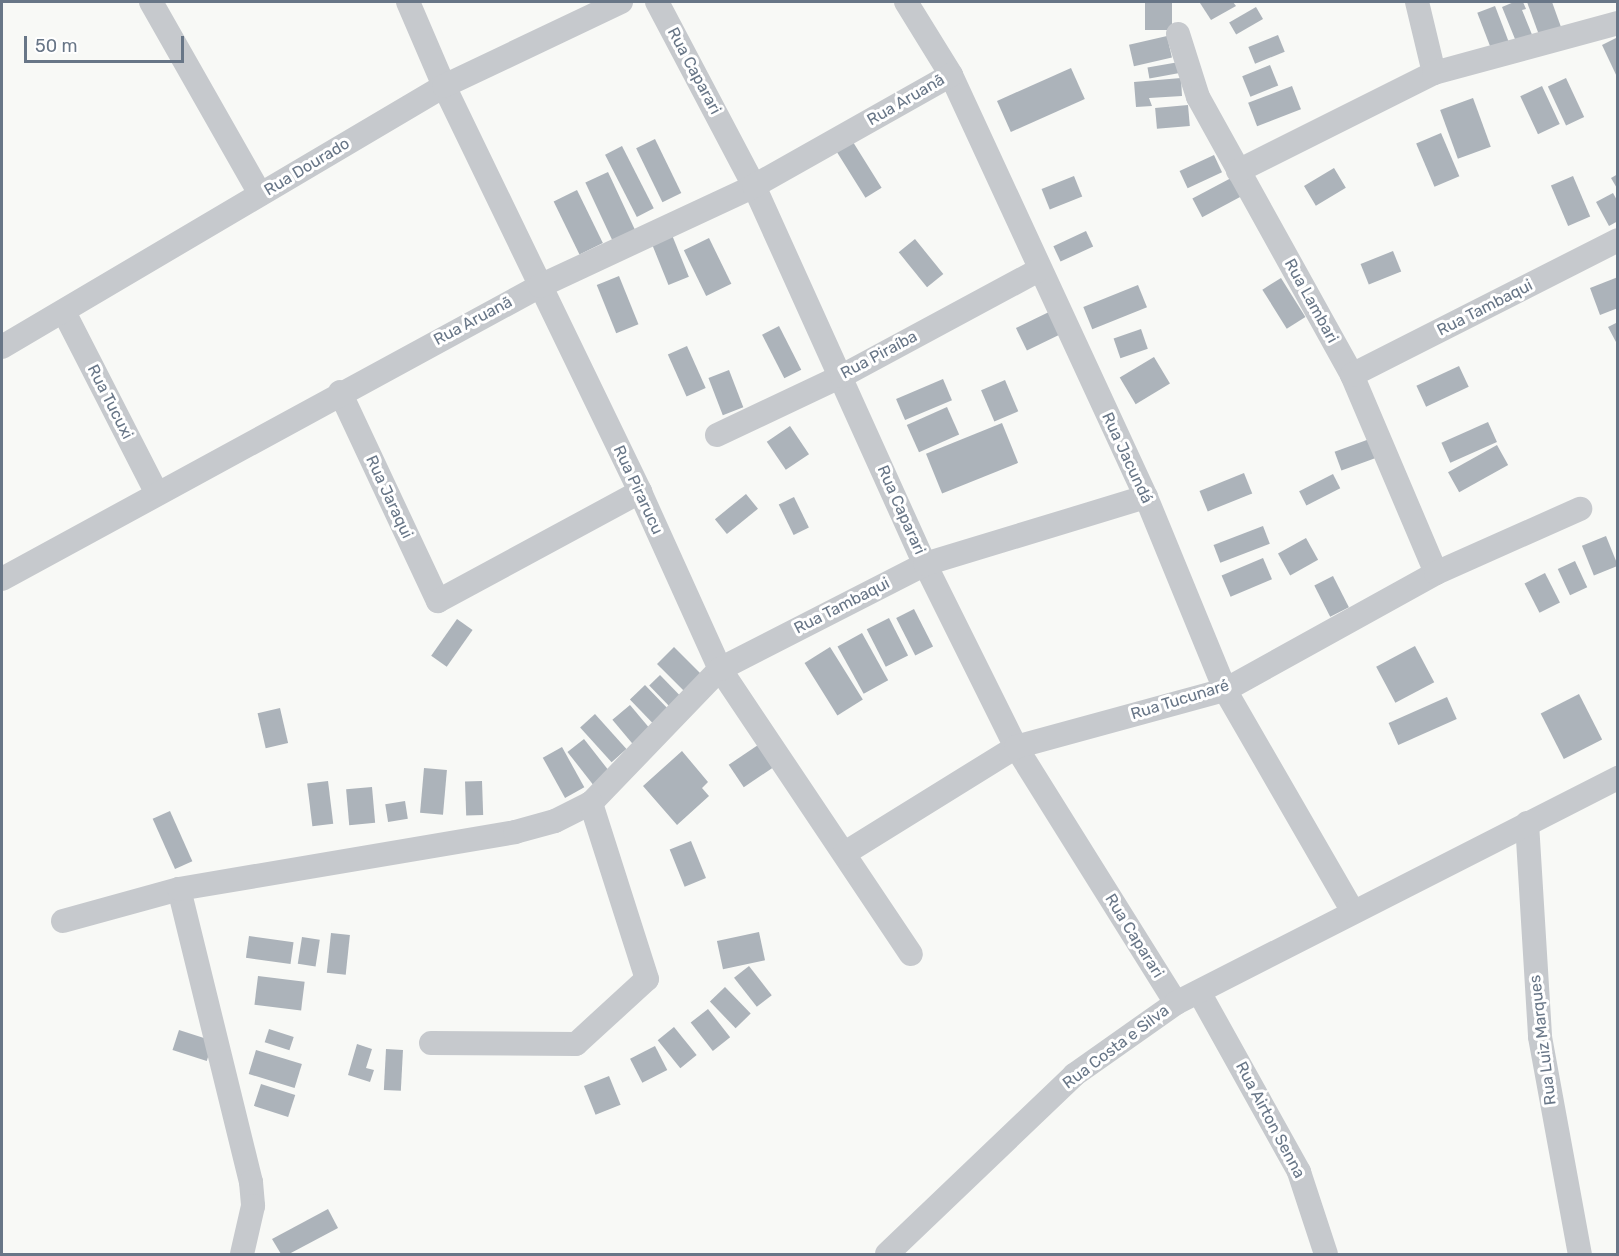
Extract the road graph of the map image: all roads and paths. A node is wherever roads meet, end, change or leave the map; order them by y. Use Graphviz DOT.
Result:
graph roads {
  1 [pos="151,2"];
  2 [pos="408,2"];
  3 [pos="621,2"];
  4 [pos="657,2"];
  5 [pos="906,2"];
  6 [pos="1417,2"];
  7 [pos="1617,23"];
  8 [pos="1178,33"];
  9 [pos="1434,73"];
  10 [pos="951,75"];
  11 [pos="444,86"];
  12 [pos="1238,171"];
  13 [pos="754,186"];
  14 [pos="260,194"];
  15 [pos="1617,240"];
  16 [pos="1039,270"];
  17 [pos="540,286"];
  18 [pos="64,312"];
  19 [pos="2,347"];
  20 [pos="1352,375"];
  21 [pos="842,376"];
  22 [pos="340,392"];
  23 [pos="717,435"];
  24 [pos="156,492"];
  25 [pos="640,492"];
  26 [pos="1146,497"];
  27 [pos="1580,509"];
  28 [pos="925,564"];
  29 [pos="1436,573"];
  30 [pos="2,579"];
  31 [pos="720,669"];
  32 [pos="1225,690"];
  33 [pos="1016,747"];
  34 [pos="1617,778"];
  35 [pos="591,802"];
  36 [pos="1527,823"];
  37 [pos="845,853"];
  38 [pos="179,889"];
  39 [pos="1353,912"];
  40 [pos="63,921"];
  41 [pos="911,954"];
  42 [pos="1199,992"];
  43 [pos="1176,1003"];
  44 [pos="431,1043"];
  45 [pos="242,1254"];
  46 [pos="887,1254"];
  47 [pos="1326,1254"];
  48 [pos="1580,1254"];
  1 -- 14 [label="street"];
  2 -- 11 [label="street, Rua Pirarucu"];
  3 -- 11 [label="street, Rua Dourado"];
  4 -- 13 [label="street, Rua Caparari"];
  5 -- 10 [label="street, Rua Jacundá"];
  6 -- 9 [label="street"];
  7 -- 9 [label="street"];
  8 -- 12 [label="street, Rua Lambari"];
  9 -- 12 [label="street"];
  10 -- 13 [label="street, Rua Aruanã"];
  10 -- 16 [label="street, Rua Jacundá"];
  11 -- 14 [label="street, Rua Dourado"];
  11 -- 17 [label="street, Rua Pirarucu"];
  12 -- 20 [label="street, Rua Lambari"];
  13 -- 17 [label="street, Rua Aruanã"];
  13 -- 21 [label="street, Rua Caparari"];
  14 -- 18 [label="street, Rua Dourado"];
  15 -- 20 [label="street, Rua Tambaqui"];
  16 -- 21 [label="street, Rua Piraíba"];
  16 -- 26 [label="street, Rua Jacundá"];
  17 -- 22 [label="street, Rua Aruanã"];
  17 -- 25 [label="street, Rua Pirarucu"];
  18 -- 19 [label="street, Rua Dourado"];
  18 -- 24 [label="street, Rua Tucuxi"];
  20 -- 29 [label="street, Rua Lambari"];
  21 -- 23 [label="street, Rua Piraíba"];
  21 -- 28 [label="street, Rua Caparari"];
  22 -- 24 [label="street, Rua Aruanã"];
  22 -- 25 [label="street, Rua Jaraqui"];
  24 -- 30 [label="street, Rua Aruanã"];
  25 -- 31 [label="street, Rua Pirarucu"];
  26 -- 28 [label="street, Rua Tambaqui"];
  26 -- 32 [label="street, Rua Jacundá"];
  27 -- 29 [label="street, Rua Tucunaré"];
  28 -- 31 [label="street, Rua Tambaqui"];
  28 -- 33 [label="street, Rua Caparari"];
  29 -- 32 [label="street, Rua Tucunaré"];
  31 -- 35 [label="street, Rua Tambaqui"];
  31 -- 37 [label="street, Rua Pirarucu"];
  32 -- 33 [label="street, Rua Tucunaré"];
  32 -- 39 [label="street, Rua Jacundá"];
  33 -- 37 [label="street, Rua Tucunaré"];
  33 -- 43 [label="street, Rua Caparari"];
  34 -- 36 [label="street, Rua Costa e Silva"];
  35 -- 38 [label="street, Rua Tambaqui"];
  35 -- 44 [label="street"];
  36 -- 39 [label="street, Rua Costa e Silva"];
  36 -- 48 [label="street, Rua Luiz Marques"];
  37 -- 41 [label="street, Rua Pirarucu"];
  38 -- 40 [label="street, Rua Tambaqui"];
  38 -- 45 [label="street"];
  39 -- 42 [label="street, Rua Costa e Silva"];
  42 -- 43 [label="street, Rua Costa e Silva"];
  42 -- 47 [label="street, Rua Airton Senna"];
  43 -- 46 [label="street, Rua Costa e Silva"];
}
